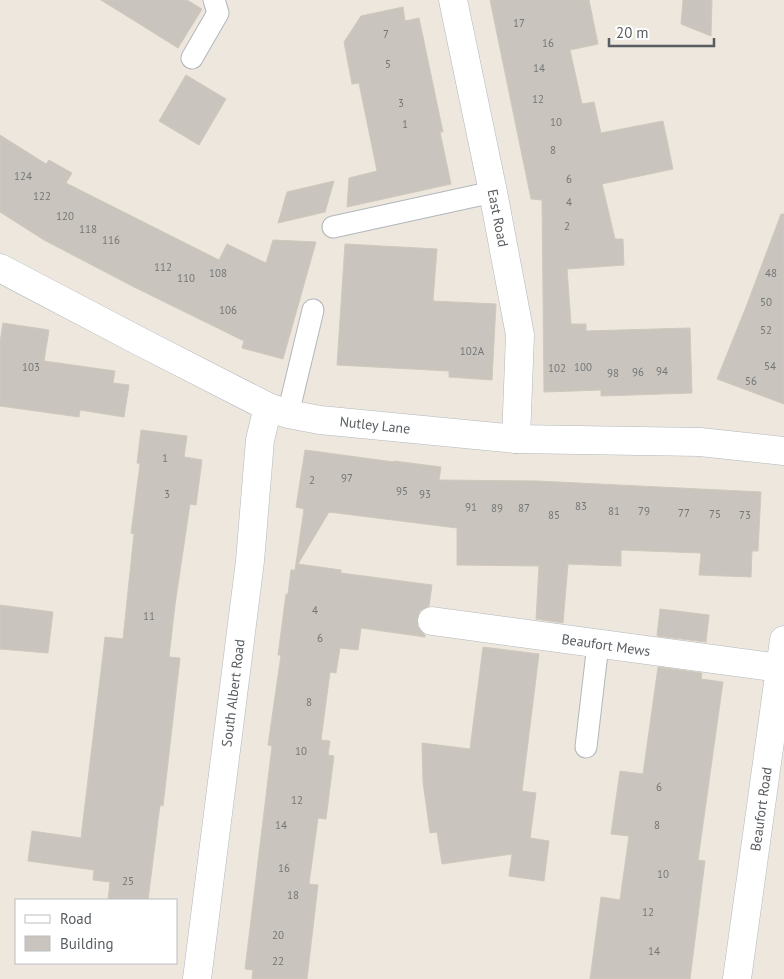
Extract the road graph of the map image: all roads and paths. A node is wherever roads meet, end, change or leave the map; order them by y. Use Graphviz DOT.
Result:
graph roads {
  1 [pos="214,0"];
  2 [pos="453,0"];
  3 [pos="192,58"];
  4 [pos="493,192"];
  5 [pos="333,227"];
  6 [pos="0,268"];
  7 [pos="313,310"];
  8 [pos="278,411"];
  9 [pos="516,438"];
  10 [pos="784,451"];
  11 [pos="432,621"];
  12 [pos="784,640"];
  13 [pos="598,644"];
  14 [pos="780,668"];
  15 [pos="586,747"];
  16 [pos="775,774"];
  17 [pos="197,979"];
  18 [pos="737,979"];
  1 -- 3 [label="lane"];
  2 -- 4 [label="street, East Road"];
  4 -- 5 [label="lane"];
  4 -- 9 [label="street, East Road"];
  6 -- 8 [label="street, Nutley Lane"];
  7 -- 8 [label="lane"];
  8 -- 9 [label="street, Nutley Lane"];
  8 -- 17 [label="street, South Albert Road"];
  9 -- 10 [label="street, Nutley Lane"];
  11 -- 13 [label="street, Beaufort Mews"];
  12 -- 14 [label="street, Beaufort Road"];
  13 -- 14 [label="street, Beaufort Mews"];
  13 -- 15 [label="lane"];
  14 -- 16 [label="street, Beaufort Road"];
  16 -- 18 [label="street, Beaufort Road"];
}
